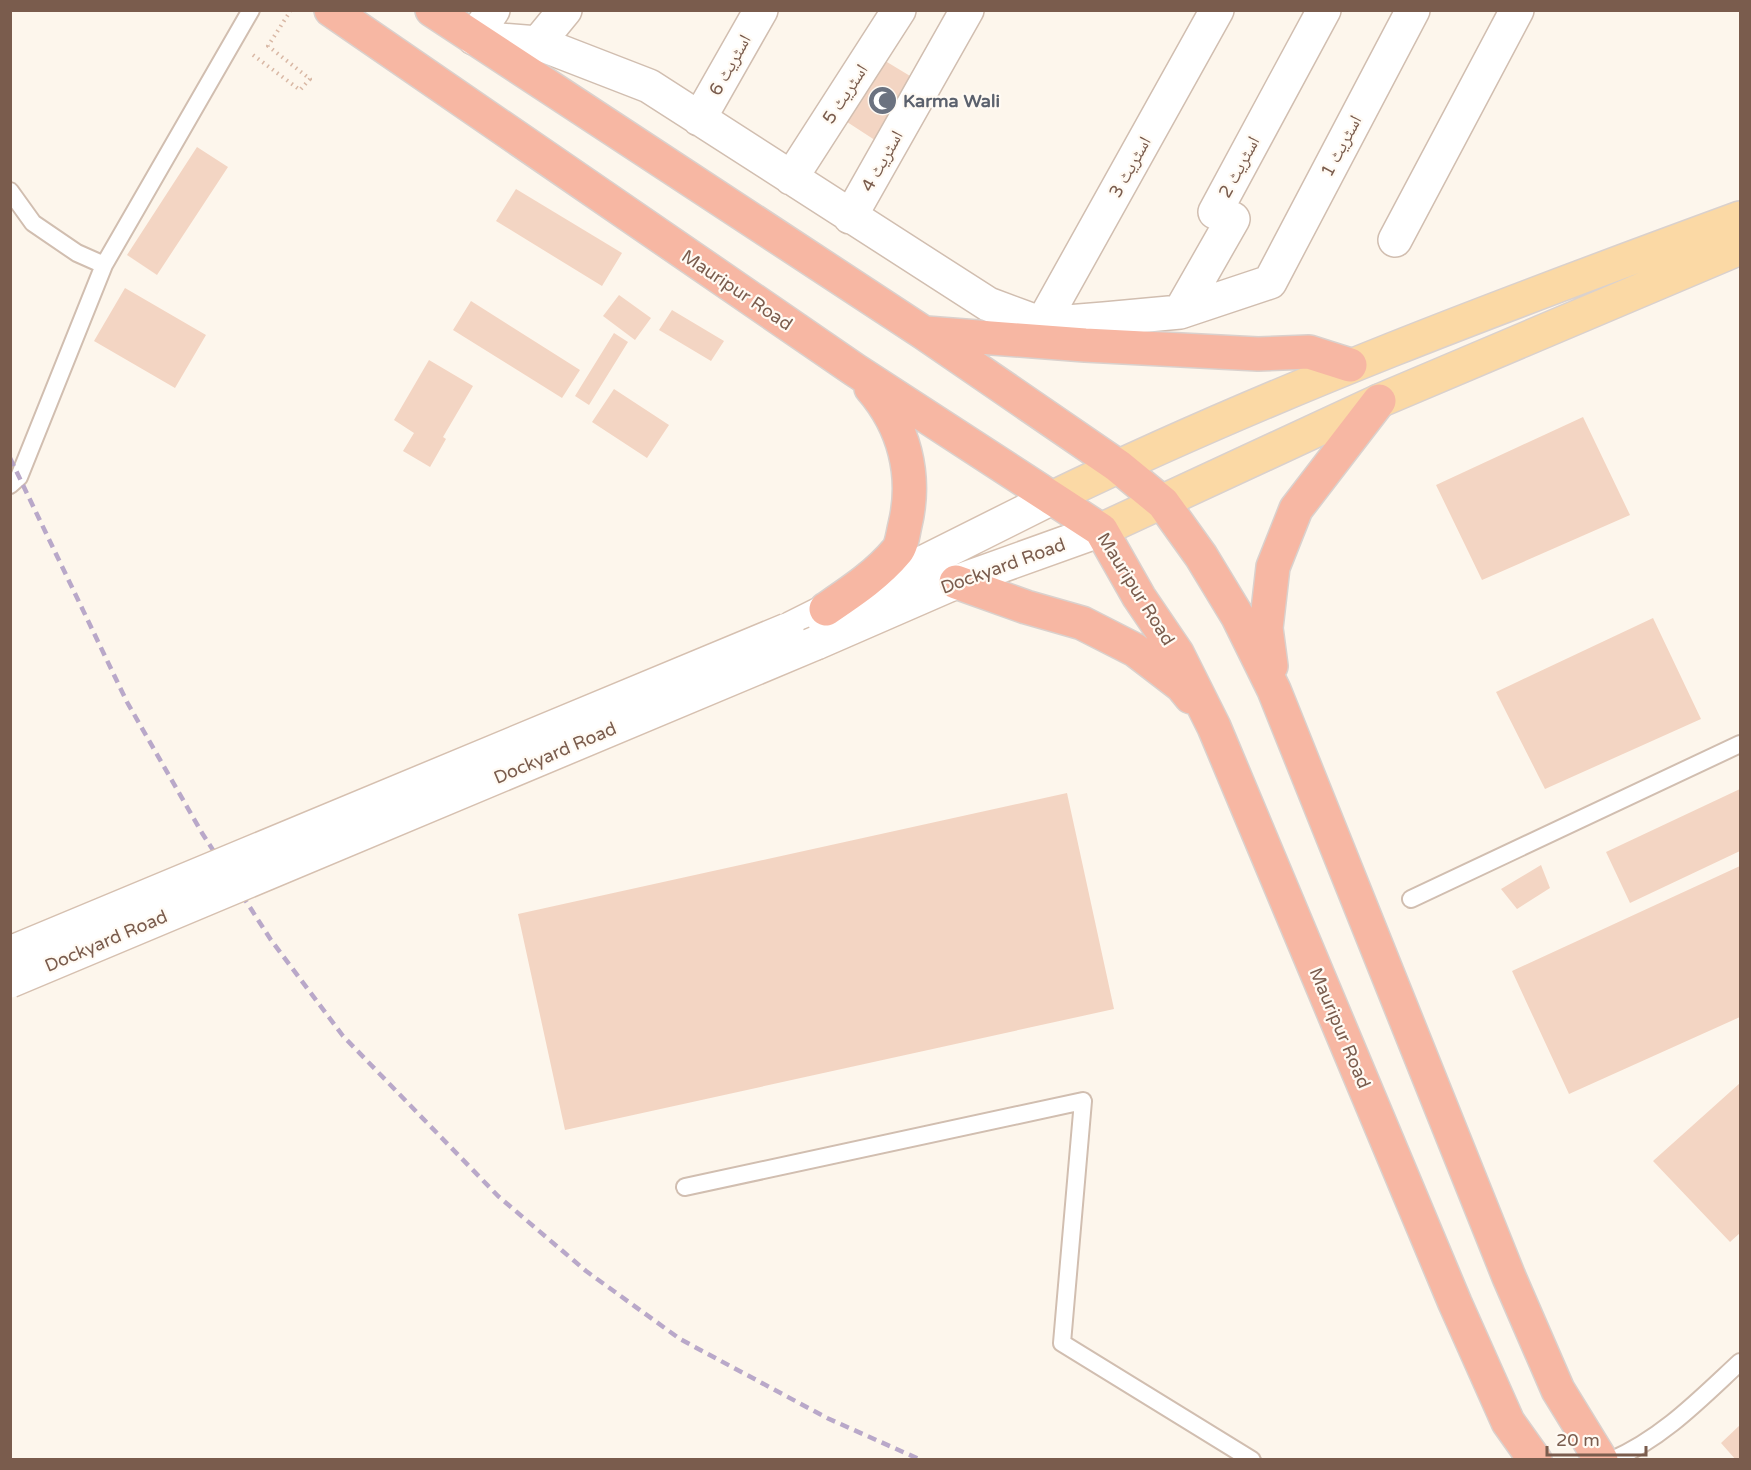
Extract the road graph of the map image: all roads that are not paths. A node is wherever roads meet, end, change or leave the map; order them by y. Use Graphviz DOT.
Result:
graph roads {
  1 [pos="251,10"];
  2 [pos="331,10"];
  3 [pos="432,10"];
  4 [pos="493,10"];
  5 [pos="565,10"];
  6 [pos="760,10"];
  7 [pos="899,10"];
  8 [pos="967,10"];
  9 [pos="1217,10"];
  10 [pos="1324,10"];
  11 [pos="1413,10"];
  12 [pos="1517,10"];
  13 [pos="474,38"];
  14 [pos="538,43"];
  15 [pos="699,119"];
  16 [pos="791,178"];
  17 [pos="10,191"];
  18 [pos="850,218"];
  19 [pos="1740,218"];
  20 [pos="1395,240"];
  21 [pos="1740,248"];
  22 [pos="104,265"];
  23 [pos="1180,312"];
  24 [pos="1042,324"];
  25 [pos="924,333"];
  26 [pos="1350,365"];
  27 [pos="855,370"];
  28 [pos="1379,401"];
  29 [pos="1118,466"];
  30 [pos="10,484"];
  31 [pos="1052,498"];
  32 [pos="1163,503"];
  33 [pos="1101,530"];
  34 [pos="956,582"];
  35 [pos="826,609"];
  36 [pos="804,635"];
  37 [pos="1277,698"];
  38 [pos="1218,736"];
  39 [pos="1740,744"];
  40 [pos="1411,899"];
  41 [pos="10,953"];
  42 [pos="10,981"];
  43 [pos="685,1187"];
  44 [pos="1740,1362"];
  45 [pos="1252,1460"];
  46 [pos="1536,1460"];
  47 [pos="1601,1460"];
  48 [pos="1612,1460"];
  1 -- 22 [label="lane"];
  2 -- 27 [label="highway, Mauripur Road"];
  3 -- 13 [label="highway"];
  4 -- 13 [label="street"];
  5 -- 14 [label="street"];
  6 -- 15 [label="street, اسٹریٹ 6"];
  7 -- 16 [label="street, اسٹریٹ 5"];
  8 -- 18 [label="street, اسٹریٹ 4"];
  9 -- 24 [label="street, اسٹریٹ 3"];
  10 -- 23 [label="street, اسٹریٹ 2"];
  11 -- 23 [label="street, اسٹریٹ 1"];
  12 -- 20 [label="street"];
  13 -- 14 [label="street"];
  13 -- 25 [label="highway"];
  14 -- 15 [label="street"];
  15 -- 16 [label="street"];
  16 -- 18 [label="street"];
  17 -- 22 [label="lane"];
  18 -- 24 [label="street"];
  19 -- 26 [label="main road"];
  21 -- 28 [label="main road"];
  22 -- 30 [label="lane"];
  23 -- 24 [label="street"];
  25 -- 26 [label="highway"];
  25 -- 29 [label="highway"];
  26 -- 29 [label="main road"];
  27 -- 31 [label="highway, Mauripur Road"];
  27 -- 35 [label="highway"];
  28 -- 32 [label="main road"];
  28 -- 37 [label="highway"];
  29 -- 31 [label="main road"];
  29 -- 32 [label="highway"];
  31 -- 33 [label="highway, Mauripur Road"];
  31 -- 35 [label="street, Dockyard Road"];
  32 -- 33 [label="main road"];
  32 -- 37 [label="highway"];
  33 -- 34 [label="street, Dockyard Road"];
  33 -- 38 [label="highway, Mauripur Road"];
  34 -- 36 [label="street, Dockyard Road"];
  34 -- 38 [label="highway"];
  35 -- 36 [label="street, Dockyard Road"];
  36 -- 41 [label="street, Dockyard Road, bridge"];
  36 -- 42 [label="street, Dockyard Road, bridge"];
  37 -- 47 [label="highway"];
  38 -- 46 [label="highway, Mauripur Road"];
  39 -- 40 [label="lane"];
  43 -- 45 [label="lane"];
  44 -- 48 [label="lane"];
}
